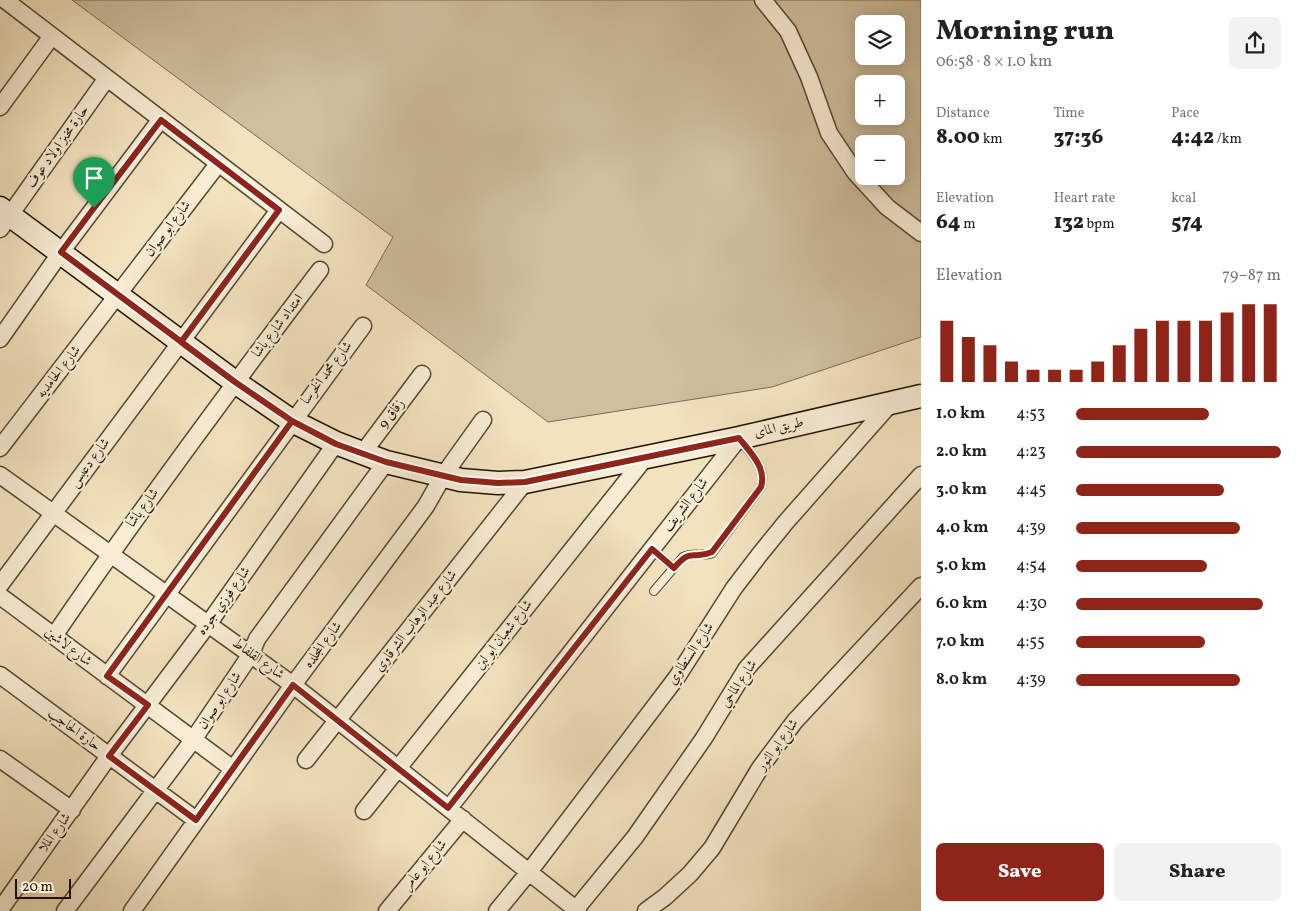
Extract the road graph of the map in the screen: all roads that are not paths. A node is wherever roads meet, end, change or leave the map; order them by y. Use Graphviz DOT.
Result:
graph roads {
  1 [pos="5,0"];
  2 [pos="764,0"];
  3 [pos="52,36"];
  4 [pos="107,78"];
  5 [pos="0,106"];
  6 [pos="161,120"];
  7 [pos="218,164"];
  8 [pos="279,210"];
  9 [pos="3,217"];
  10 [pos="921,233"];
  11 [pos="324,244"];
  12 [pos="61,252"];
  13 [pos="320,270"];
  14 [pos="118,295"];
  15 [pos="363,326"];
  16 [pos="0,339"];
  17 [pos="181,342"];
  18 [pos="422,374"];
  19 [pos="235,382"];
  20 [pos="921,396"];
  21 [pos="892,403"];
  22 [pos="483,420"];
  23 [pos="292,421"];
  24 [pos="739,438"];
  25 [pos="336,444"];
  26 [pos="0,448"];
  27 [pos="362,454"];
  28 [pos="645,458"];
  29 [pos="386,462"];
  30 [pos="0,474"];
  31 [pos="921,475"];
  32 [pos="443,476"];
  33 [pos="525,482"];
  34 [pos="54,513"];
  35 [pos="652,549"];
  36 [pos="109,554"];
  37 [pos="674,568"];
  38 [pos="0,585"];
  39 [pos="921,586"];
  40 [pos="654,591"];
  41 [pos="167,594"];
  42 [pos="0,596"];
  43 [pos="209,623"];
  44 [pos="54,636"];
  45 [pos="251,654"];
  46 [pos="0,675"];
  47 [pos="107,676"];
  48 [pos="293,685"];
  49 [pos="148,705"];
  50 [pos="338,720"];
  51 [pos="193,740"];
  52 [pos="109,756"];
  53 [pos="0,759"];
  54 [pos="306,760"];
  55 [pos="398,768"];
  56 [pos="233,769"];
  57 [pos="156,791"];
  58 [pos="448,808"];
  59 [pos="72,810"];
  60 [pos="364,811"];
  61 [pos="463,819"];
  62 [pos="196,820"];
  63 [pos="529,872"];
  64 [pos="0,910"];
  65 [pos="577,910"];
  66 [pos="65,911"];
  67 [pos="132,911"];
  68 [pos="387,911"];
  69 [pos="497,911"];
  70 [pos="646,911"];
  1 -- 3 [label="street"];
  2 -- 10 [label="street"];
  3 -- 4 [label="street"];
  3 -- 5 [label="street"];
  4 -- 6 [label="street"];
  4 -- 9 [label="street, حارة مخبز اولاد عوف"];
  6 -- 7 [label="street"];
  6 -- 12 [label="street"];
  7 -- 8 [label="street"];
  7 -- 14 [label="street, شارع ابو صوان"];
  8 -- 11 [label="street"];
  8 -- 17 [label="street, شارع دعبس"];
  9 -- 12 [label="street, طريق الماى"];
  12 -- 14 [label="street, طريق الماى"];
  12 -- 16 [label="street"];
  13 -- 19 [label="street, امتداد شارع باشا"];
  14 -- 17 [label="street, طريق الماى"];
  14 -- 26 [label="street, شارع الحامديه"];
  15 -- 23 [label="street, شارع محمد الخرسا"];
  17 -- 19 [label="street, طريق الماى"];
  17 -- 34 [label="street, شارع دعبس"];
  18 -- 27 [label="street, زقاق 9"];
  19 -- 23 [label="street, طريق الماى"];
  19 -- 36 [label="street, شارع باشا"];
  20 -- 21 [label="street, طريق الماى"];
  21 -- 24 [label="street, طريق الماى"];
  21 -- 63 [label="street, شارع السنطاوي"];
  22 -- 32 [label="street, شارع المجلده"];
  23 -- 25 [label="street, طريق الماى"];
  23 -- 41 [label="street, شارع محمد الخرسا"];
  24 -- 28 [label="street, طريق الماى"];
  24 -- 35 [label="street, شارع الشريف"];
  24 -- 37 [label="lane"];
  25 -- 27 [label="street, طريق الماى"];
  25 -- 43 [label="street, شارع فوزي جوده"];
  27 -- 29 [label="street, طريق الماى"];
  28 -- 33 [label="street, طريق الماى"];
  28 -- 55 [label="street, شارع شعبان ابو لبن"];
  29 -- 32 [label="street, طريق الماى"];
  29 -- 45 [label="street, شارع ابو صوان"];
  30 -- 34 [label="street, شارع القلفاط"];
  31 -- 65 [label="street, شارع الماحي"];
  32 -- 33 [label="street, طريق الماى"];
  32 -- 48 [label="street, شارع المجلده"];
  33 -- 50 [label="street, شارع عبد الوهاب الشرقاوي"];
  34 -- 36 [label="street, شارع القلفاط"];
  34 -- 38 [label="street, شارع دعبس"];
  35 -- 37 [label="lane"];
  35 -- 58 [label="street, شارع الشريف"];
  36 -- 41 [label="street, شارع القلفاط"];
  36 -- 44 [label="street, شارع باشا"];
  37 -- 40 [label="lane"];
  39 -- 70 [label="street, شارع ابو النور"];
  41 -- 43 [label="street, شارع القلفاط"];
  41 -- 47 [label="street, شارع محمد الخرسا"];
  42 -- 44 [label="street, شارع لاشين"];
  43 -- 45 [label="street, شارع القلفاط"];
  43 -- 49 [label="street, شارع فوزي جوده"];
  44 -- 47 [label="street, شارع لاشين"];
  45 -- 48 [label="street, شارع القلفاط"];
  45 -- 51 [label="street, شارع ابو صوان"];
  46 -- 52 [label="street, حارة الحاجب"];
  47 -- 49 [label="street, شارع لاشين"];
  48 -- 50 [label="street, شارع القلفاط"];
  48 -- 56 [label="street, شارع المجلده"];
  49 -- 51 [label="street, شارع لاشين"];
  49 -- 52 [label="street, شارع فوزي جوده"];
  50 -- 54 [label="street, شارع عبد الوهاب الشرقاوي"];
  50 -- 55 [label="street, شارع القلفاط"];
  51 -- 56 [label="street, شارع لاشين"];
  51 -- 57 [label="street, شارع ابو صوان"];
  52 -- 57 [label="street, حارة الحاجب"];
  52 -- 59 [label="street, شارع الملا"];
  53 -- 59 [label="street"];
  55 -- 58 [label="street, شارع القلفاط"];
  55 -- 60 [label="street, شارع شعبان ابو لبن"];
  56 -- 62 [label="street, شارع المجلده"];
  57 -- 62 [label="street, حارة الحاجب"];
  57 -- 66 [label="street, شارع ابو صوان"];
  58 -- 61 [label="street, شارع القلفاط"];
  59 -- 64 [label="street, شارع الملا"];
  61 -- 63 [label="street, شارع القلفاط"];
  61 -- 68 [label="street, شارع ابو عامر"];
  62 -- 67 [label="street, شارع المجلده"];
  63 -- 65 [label="street, شارع القلفاط"];
  63 -- 69 [label="street, شارع السنطاوي"];
}
